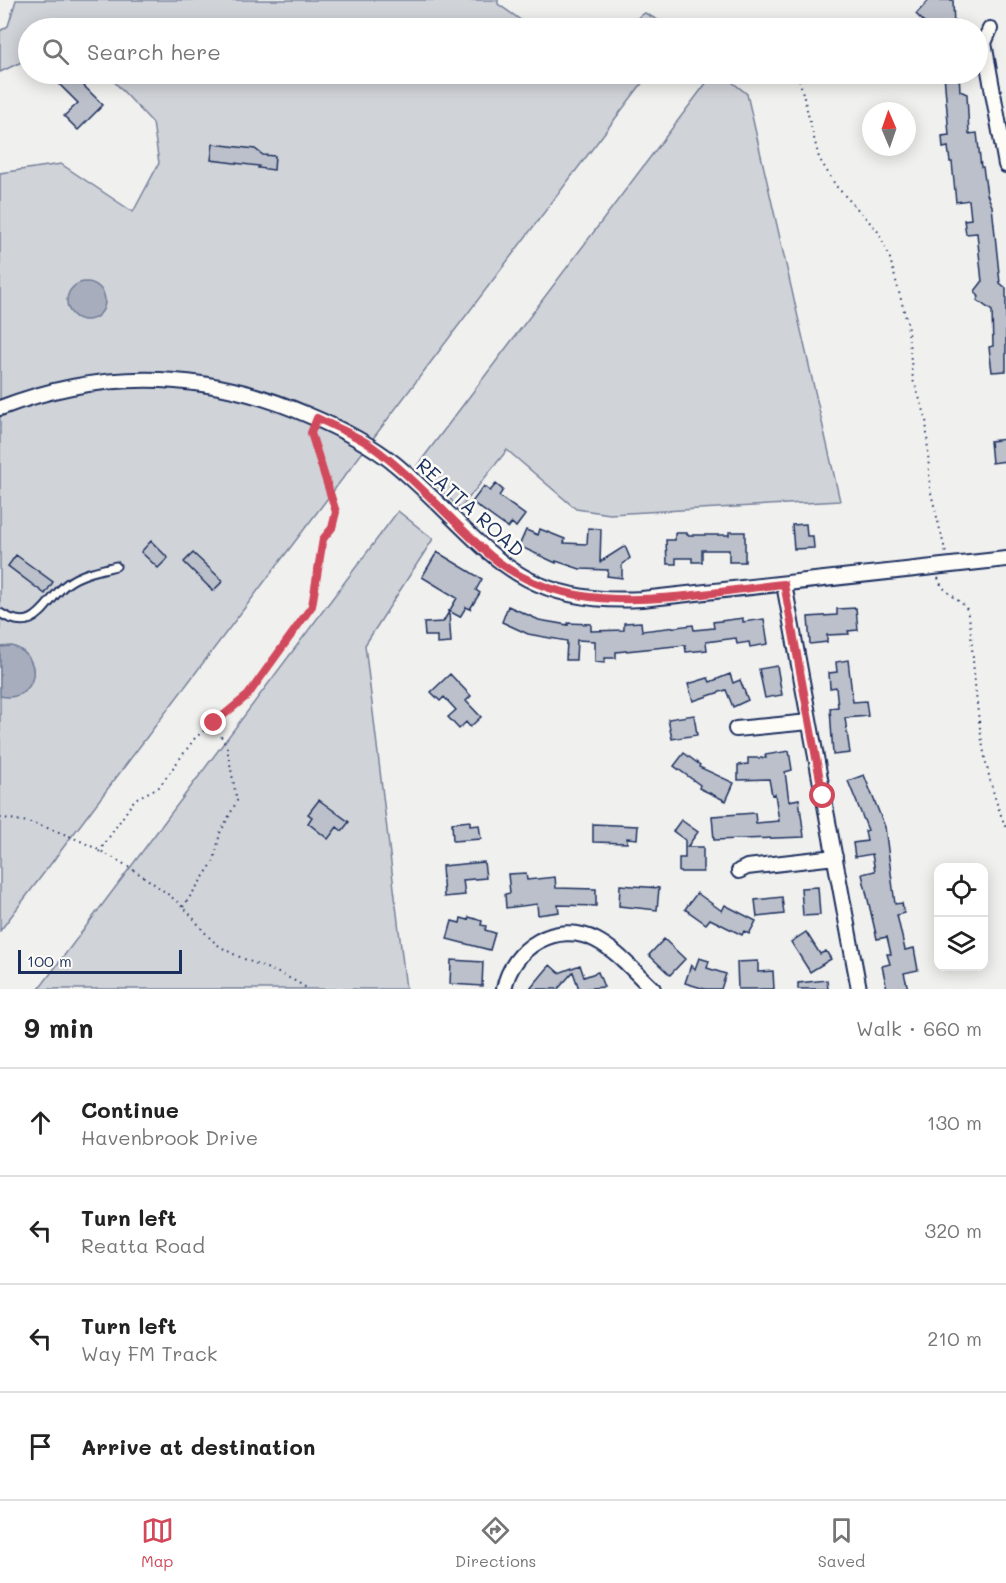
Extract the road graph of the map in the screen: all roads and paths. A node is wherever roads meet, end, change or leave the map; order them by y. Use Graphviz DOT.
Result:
graph roads {
  1 [pos="990,29"];
  2 [pos="988,34"];
  3 [pos="988,65"];
  4 [pos="800,84"];
  5 [pos="1006,165"];
  6 [pos="0,408"];
  7 [pos="317,418"];
  8 [pos="1006,559"];
  9 [pos="116,566"];
  10 [pos="943,566"];
  11 [pos="784,584"];
  12 [pos="0,613"];
  13 [pos="809,722"];
  14 [pos="214,723"];
  15 [pos="736,729"];
  16 [pos="0,818"];
  17 [pos="1006,828"];
  18 [pos="99,852"];
  19 [pos="835,857"];
  20 [pos="739,871"];
  21 [pos="183,907"];
  22 [pos="308,989"];
  23 [pos="504,989"];
  24 [pos="653,989"];
  25 [pos="859,989"];
  1 -- 2 [label="street"];
  3 -- 5 [label="street"];
  4 -- 10 [label="path"];
  6 -- 7 [label="street, REATTA ROAD"];
  7 -- 11 [label="street, REATTA ROAD"];
  7 -- 14 [label="path"];
  8 -- 10 [label="street, REATTA ROAD"];
  9 -- 12 [label="lane"];
  10 -- 11 [label="street, REATTA ROAD"];
  10 -- 17 [label="path"];
  11 -- 13 [label="street"];
  13 -- 15 [label="street"];
  13 -- 19 [label="street"];
  14 -- 18 [label="path"];
  14 -- 21 [label="path"];
  16 -- 18 [label="path"];
  18 -- 21 [label="path"];
  19 -- 20 [label="street"];
  19 -- 25 [label="street"];
  21 -- 22 [label="path"];
  23 -- 24 [label="street"];
}
